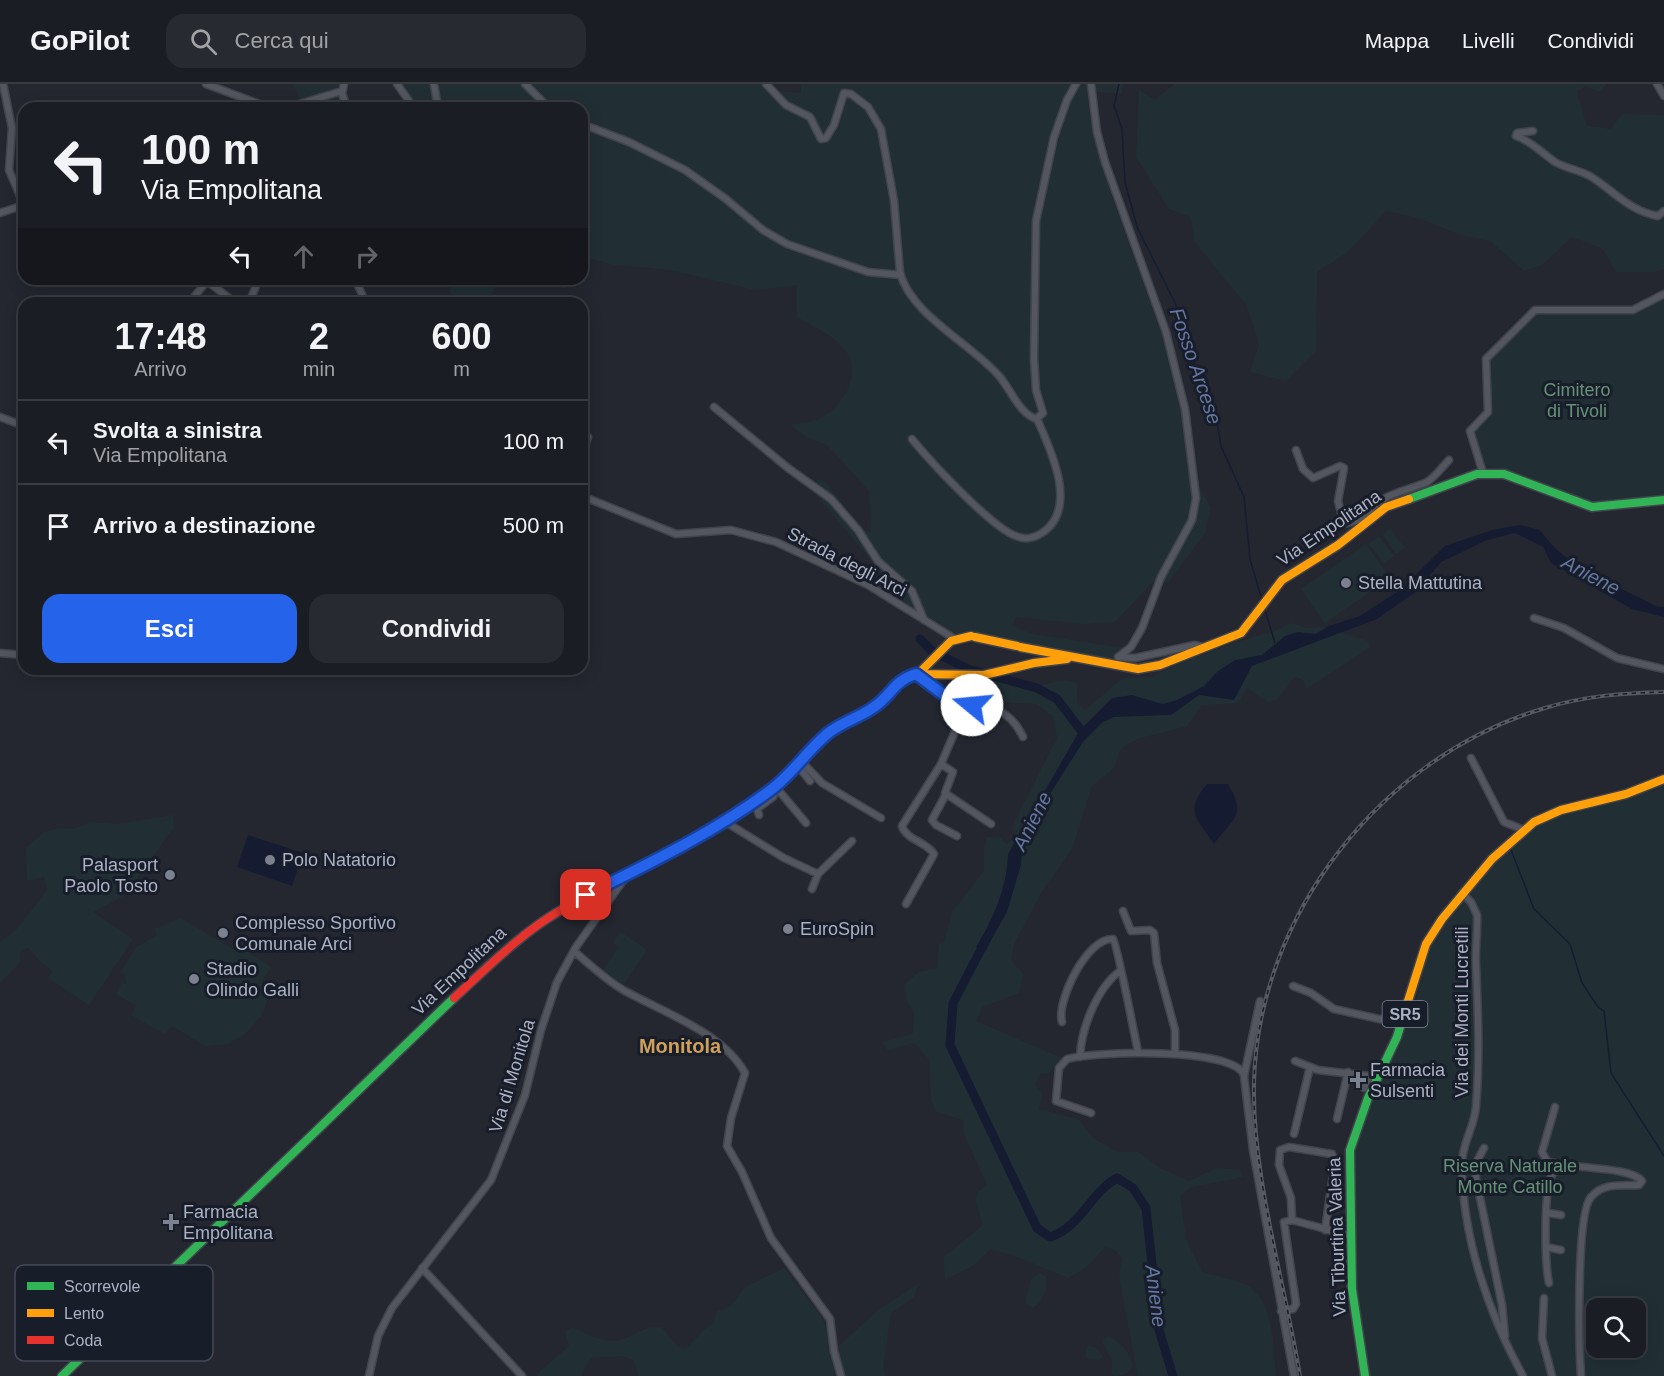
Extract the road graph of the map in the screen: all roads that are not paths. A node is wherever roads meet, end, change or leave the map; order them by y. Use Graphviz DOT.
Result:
graph roads {
  1 [pos="3,84"];
  2 [pos="206,84"];
  3 [pos="397,84"];
  4 [pos="434,84"];
  5 [pos="525,84"];
  6 [pos="766,84"];
  7 [pos="1076,84"];
  8 [pos="1091,84"];
  9 [pos="1657,84"];
  10 [pos="343,87"];
  11 [pos="1664,96"];
  12 [pos="254,102"];
  13 [pos="302,102"];
  14 [pos="346,102"];
  15 [pos="410,102"];
  16 [pos="437,102"];
  17 [pos="543,102"];
  18 [pos="588,126"];
  19 [pos="1533,131"];
  20 [pos="18,191"];
  21 [pos="18,207"];
  22 [pos="1664,211"];
  23 [pos="0,213"];
  24 [pos="901,275"];
  25 [pos="212,285"];
  26 [pos="1664,294"];
  27 [pos="228,297"];
  28 [pos="714,407"];
  29 [pos="0,417"];
  30 [pos="1037,419"];
  31 [pos="18,424"];
  32 [pos="912,439"];
  33 [pos="1296,450"];
  34 [pos="1449,460"];
  35 [pos="1483,473"];
  36 [pos="588,498"];
  37 [pos="1664,500"];
  38 [pos="1373,516"];
  39 [pos="1361,520"];
  40 [pos="1534,618"];
  41 [pos="924,620"];
  42 [pos="952,641"];
  43 [pos="1203,647"];
  44 [pos="1035,650"];
  45 [pos="0,653"];
  46 [pos="18,654"];
  47 [pos="1075,658"];
  48 [pos="930,663"];
  49 [pos="1034,663"];
  50 [pos="1664,669"];
  51 [pos="916,674"];
  52 [pos="938,675"];
  53 [pos="960,707"];
  54 [pos="1023,737"];
  55 [pos="1471,758"];
  56 [pos="799,763"];
  57 [pos="941,764"];
  58 [pos="1664,779"];
  59 [pos="810,781"];
  60 [pos="776,787"];
  61 [pos="946,795"];
  62 [pos="759,815"];
  63 [pos="880,818"];
  64 [pos="724,821"];
  65 [pos="806,823"];
  66 [pos="992,824"];
  67 [pos="1524,830"];
  68 [pos="957,836"];
  69 [pos="852,841"];
  70 [pos="818,874"];
  71 [pos="627,875"];
  72 [pos="812,889"];
  73 [pos="1462,893"];
  74 [pos="906,904"];
  75 [pos="1123,911"];
  76 [pos="574,951"];
  77 [pos="1120,971"];
  78 [pos="1293,986"];
  79 [pos="1260,1001"];
  80 [pos="1062,1022"];
  81 [pos="1402,1024"];
  82 [pos="1138,1052"];
  83 [pos="1175,1054"];
  84 [pos="1080,1057"];
  85 [pos="1295,1061"];
  86 [pos="1310,1067"];
  87 [pos="1348,1072"];
  88 [pos="1244,1076"];
  89 [pos="1374,1076"];
  90 [pos="1364,1088"];
  91 [pos="1555,1107"];
  92 [pos="1091,1113"];
  93 [pos="1337,1119"];
  94 [pos="1294,1134"];
  95 [pos="1484,1148"];
  96 [pos="1569,1166"];
  97 [pos="1548,1213"];
  98 [pos="1561,1215"];
  99 [pos="1292,1220"];
  100 [pos="1325,1230"];
  101 [pos="1350,1236"];
  102 [pos="1546,1247"];
  103 [pos="1561,1250"];
  104 [pos="177,1265"];
  105 [pos="422,1268"];
  106 [pos="1549,1283"];
  107 [pos="1544,1298"];
  108 [pos="1281,1311"];
  109 [pos="1505,1342"];
  110 [pos="78,1361"];
  111 [pos="62,1376"];
  112 [pos="369,1376"];
  113 [pos="522,1376"];
  114 [pos="841,1376"];
  115 [pos="1294,1376"];
  116 [pos="1365,1376"];
  117 [pos="1523,1376"];
  118 [pos="1552,1376"];
  119 [pos="1581,1376"];
  1 -- 20 [label="street"];
  2 -- 12 [label="street"];
  3 -- 15 [label="street"];
  4 -- 16 [label="street"];
  5 -- 17 [label="street"];
  6 -- 24 [label="street"];
  7 -- 30 [label="street"];
  8 -- 43 [label="street"];
  9 -- 11 [label="street"];
  10 -- 13 [label="street"];
  10 -- 14 [label="street"];
  18 -- 24 [label="street"];
  19 -- 22 [label="street"];
  21 -- 23 [label="street"];
  24 -- 30 [label="street"];
  25 -- 27 [label="street"];
  26 -- 35 [label="street"];
  28 -- 41 [label="street"];
  29 -- 31 [label="street"];
  30 -- 32 [label="street"];
  33 -- 39 [label="street"];
  34 -- 39 [label="street"];
  35 -- 37 [label="main road, Via Empolitana"];
  35 -- 38 [label="main road, Via Empolitana"];
  36 -- 41 [label="street, Strada degli Arci"];
  38 -- 39 [label="street"];
  38 -- 43 [label="main road, Via Empolitana"];
  40 -- 50 [label="street"];
  41 -- 42 [label="street, Strada degli Arci"];
  42 -- 44 [label="main road, Via Empolitana"];
  42 -- 48 [label="main road, Via Empolitana"];
  43 -- 47 [label="main road, Via Empolitana"];
  44 -- 47 [label="main road, Via Empolitana"];
  44 -- 49 [label="main road"];
  45 -- 46 [label="street"];
  47 -- 49 [label="main road"];
  48 -- 51 [label="main road, Via Empolitana"];
  48 -- 52 [label="main road"];
  49 -- 52 [label="main road"];
  51 -- 52 [label="main road"];
  51 -- 53 [label="street"];
  51 -- 56 [label="main road, Via Empolitana"];
  53 -- 54 [label="street"];
  53 -- 57 [label="street"];
  55 -- 67 [label="street"];
  56 -- 59 [label="street"];
  56 -- 60 [label="main road, Via Empolitana"];
  56 -- 63 [label="street"];
  57 -- 61 [label="street"];
  57 -- 74 [label="street"];
  58 -- 67 [label="main road, Via Tiburtina Valeria / SR5"];
  60 -- 62 [label="street"];
  60 -- 64 [label="main road, Via Empolitana"];
  60 -- 65 [label="street"];
  61 -- 66 [label="street"];
  61 -- 68 [label="street"];
  64 -- 70 [label="street"];
  64 -- 71 [label="main road, Via Empolitana"];
  67 -- 73 [label="main road, Via Tiburtina Valeria / SR5"];
  69 -- 70 [label="street"];
  70 -- 72 [label="street"];
  71 -- 76 [label="street, Via di Monitola"];
  71 -- 104 [label="main road, Via Empolitana"];
  73 -- 81 [label="main road, Via Tiburtina Valeria / SR5"];
  73 -- 109 [label="street, Via dei Monti Lucretili"];
  75 -- 83 [label="street"];
  76 -- 105 [label="street, Via di Monitola"];
  76 -- 114 [label="street"];
  77 -- 80 [label="street"];
  77 -- 82 [label="street"];
  77 -- 84 [label="street"];
  78 -- 81 [label="street"];
  79 -- 88 [label="street"];
  81 -- 89 [label="main road, Via Tiburtina Valeria / SR5"];
  82 -- 83 [label="street"];
  82 -- 84 [label="street"];
  83 -- 88 [label="street"];
  84 -- 92 [label="street"];
  85 -- 86 [label="street"];
  86 -- 87 [label="street"];
  86 -- 94 [label="street"];
  87 -- 89 [label="street"];
  87 -- 93 [label="street"];
  88 -- 108 [label="street"];
  89 -- 90 [label="street"];
  89 -- 101 [label="main road, Via Tiburtina Valeria / SR5"];
  91 -- 96 [label="street"];
  95 -- 109 [label="street"];
  96 -- 97 [label="street"];
  96 -- 119 [label="street"];
  97 -- 98 [label="street"];
  97 -- 102 [label="street"];
  99 -- 100 [label="street"];
  99 -- 100 [label="street"];
  99 -- 108 [label="street"];
  100 -- 101 [label="street"];
  101 -- 116 [label="main road, Via Tiburtina Valeria / SR5"];
  102 -- 103 [label="street"];
  102 -- 106 [label="street"];
  105 -- 112 [label="street, Via di Monitola"];
  105 -- 113 [label="street"];
  107 -- 118 [label="street"];
  108 -- 115 [label="street"];
  109 -- 117 [label="street, Via dei Monti Lucretili"];
  110 -- 111 [label="main road, Via Empolitana"];
}
